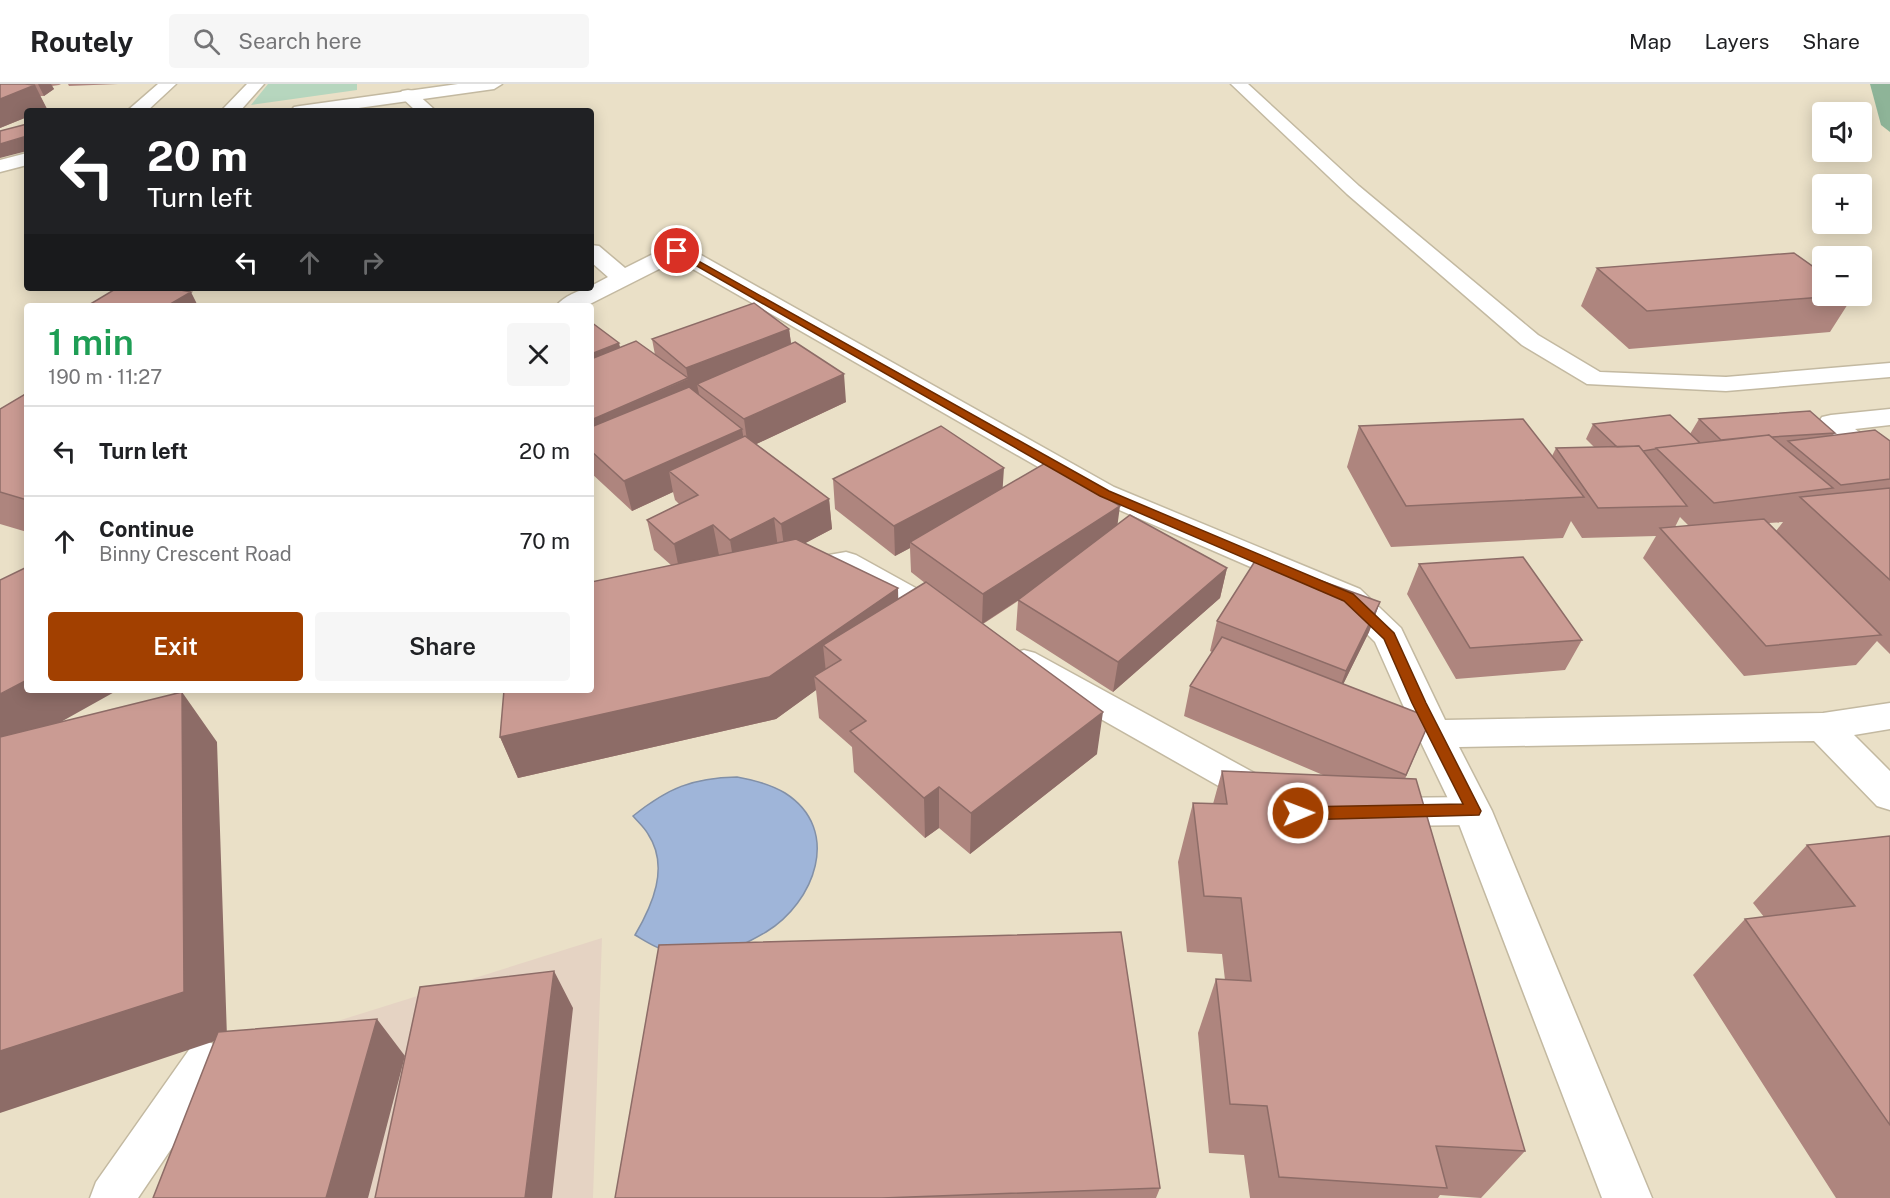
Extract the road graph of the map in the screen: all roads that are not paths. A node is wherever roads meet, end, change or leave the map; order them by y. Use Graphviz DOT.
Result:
graph roads {
  1 [pos="168,84"];
  2 [pos="256,84"];
  3 [pos="494,84"];
  4 [pos="1239,84"];
  5 [pos="408,95"];
  6 [pos="140,108"];
  7 [pos="233,108"];
  8 [pos="320,108"];
  9 [pos="423,108"];
  10 [pos="24,160"];
  11 [pos="0,166"];
  12 [pos="594,254"];
  13 [pos="623,278"];
  14 [pos="574,303"];
  15 [pos="1890,370"];
  16 [pos="1890,417"];
  17 [pos="1890,470"];
  18 [pos="778,573"];
  19 [pos="969,630"];
  20 [pos="1000,647"];
  21 [pos="1890,716"];
  22 [pos="1823,728"];
  23 [pos="1435,735"];
  24 [pos="1890,795"];
  25 [pos="1287,808"];
  26 [pos="1473,811"];
  27 [pos="1357,813"];
  28 [pos="206,1061"];
  29 [pos="112,1198"];
  30 [pos="1627,1198"];
  1 -- 6 [label="street"];
  2 -- 7 [label="street"];
  3 -- 5 [label="street"];
  4 -- 15 [label="lane"];
  5 -- 8 [label="street"];
  5 -- 9 [label="street"];
  10 -- 11 [label="street"];
  12 -- 13 [label="street"];
  13 -- 14 [label="street"];
  13 -- 23 [label="street"];
  16 -- 17 [label="street"];
  18 -- 19 [label="lane"];
  20 -- 25 [label="lane"];
  21 -- 22 [label="street"];
  22 -- 23 [label="street"];
  22 -- 24 [label="street"];
  23 -- 26 [label="street"];
  26 -- 27 [label="lane"];
  26 -- 30 [label="street"];
  28 -- 29 [label="lane"];
}
